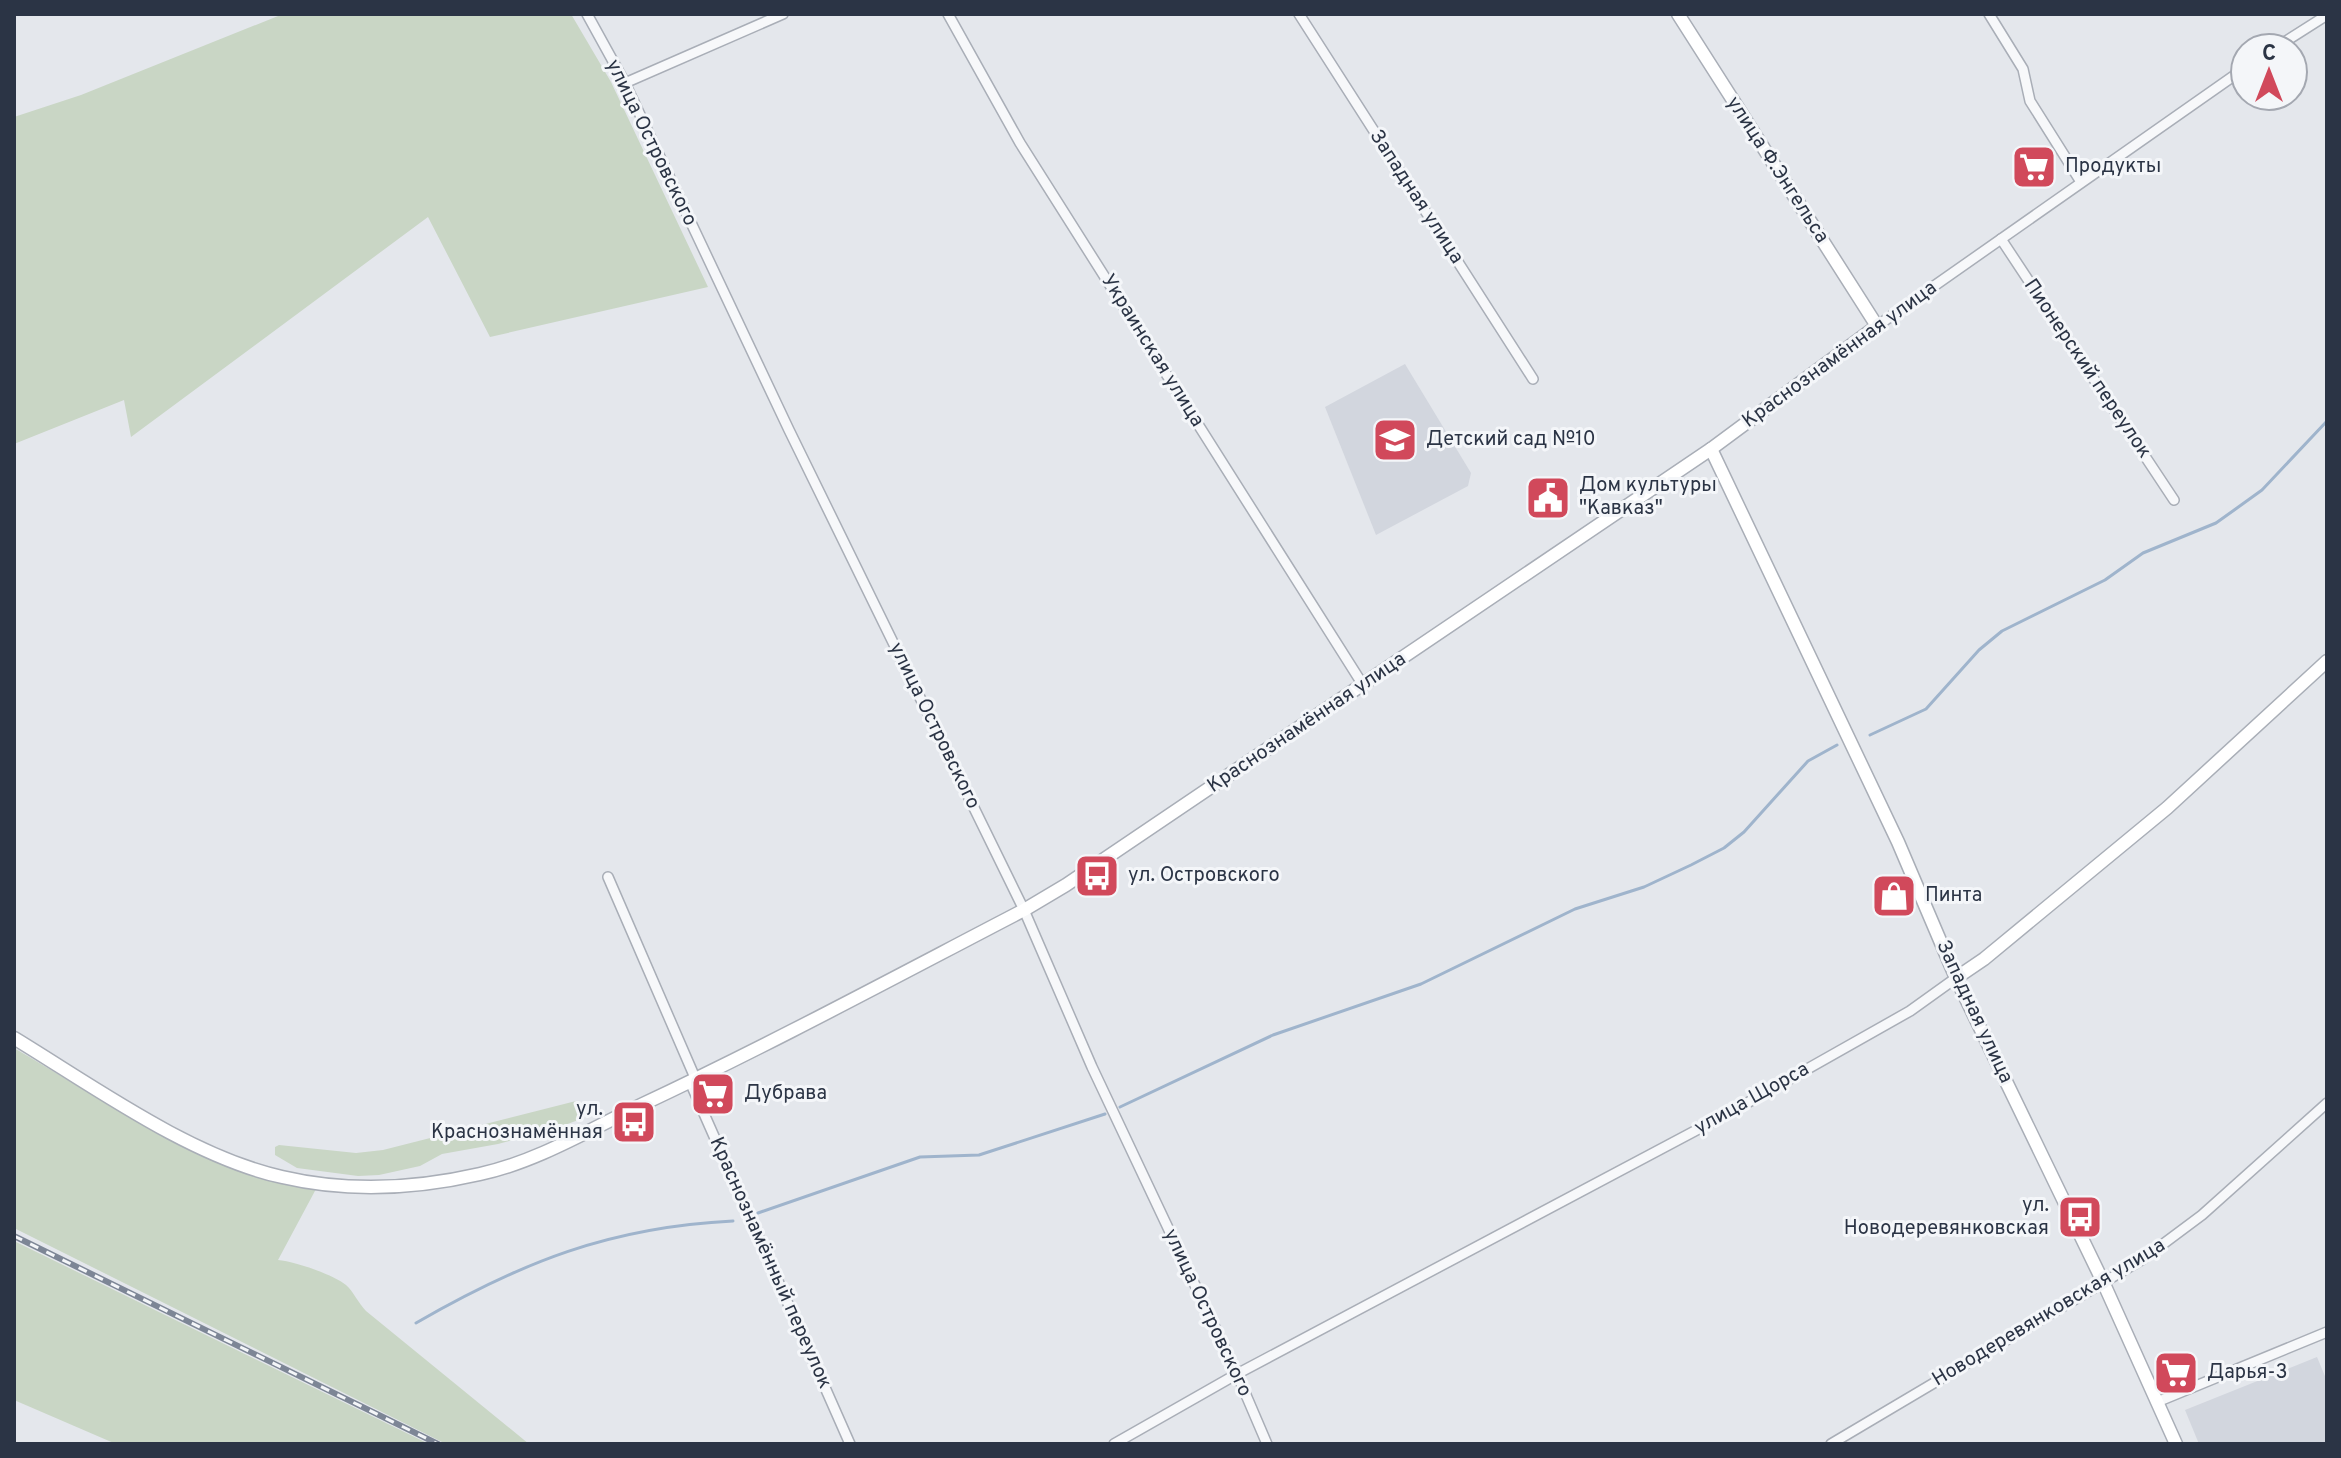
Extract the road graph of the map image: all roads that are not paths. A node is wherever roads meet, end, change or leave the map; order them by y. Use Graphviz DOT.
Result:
graph roads {
  1 [pos="587,14"];
  2 [pos="783,14"];
  3 [pos="948,14"];
  4 [pos="1299,14"];
  5 [pos="1678,14"];
  6 [pos="1989,14"];
  7 [pos="2327,15"];
  8 [pos="2300,32"];
  9 [pos="2229,79"];
  10 [pos="625,83"];
  11 [pos="2081,182"];
  12 [pos="2001,239"];
  13 [pos="1877,326"];
  14 [pos="1533,379"];
  15 [pos="1711,449"];
  16 [pos="2174,500"];
  17 [pos="2327,661"];
  18 [pos="1363,685"];
  19 [pos="608,877"];
  20 [pos="1024,910"];
  21 [pos="1956,978"];
  22 [pos="14,1038"];
  23 [pos="693,1081"];
  24 [pos="2327,1103"];
  25 [pos="2104,1284"];
  26 [pos="2327,1332"];
  27 [pos="1237,1374"];
  28 [pos="2157,1402"];
  29 [pos="1850,1433"];
  30 [pos="850,1444"];
  31 [pos="1114,1444"];
  32 [pos="1267,1444"];
  33 [pos="1831,1444"];
  34 [pos="1855,1444"];
  35 [pos="2176,1444"];
  1 -- 10 [label="street, улица Островского"];
  2 -- 10 [label="street"];
  3 -- 18 [label="street, Украинская улица"];
  4 -- 14 [label="street, Западная улица"];
  5 -- 13 [label="main road, улица Ф.Энгельса"];
  6 -- 11 [label="street"];
  7 -- 8 [label="street"];
  9 -- 11 [label="street, Краснознамённая улица"];
  10 -- 20 [label="street, улица Островского"];
  11 -- 12 [label="street, Краснознамённая улица"];
  12 -- 13 [label="street, Краснознамённая улица"];
  12 -- 16 [label="street, Пионерский переулок"];
  13 -- 15 [label="main road, Краснознамённая улица"];
  15 -- 18 [label="main road, Краснознамённая улица"];
  15 -- 21 [label="main road, Западная улица"];
  17 -- 21 [label="main road, улица Щорса"];
  18 -- 20 [label="main road, Краснознамённая улица"];
  19 -- 23 [label="street, Краснознамённый переулок"];
  20 -- 23 [label="main road, Краснознамённая улица"];
  20 -- 27 [label="street, улица Островского"];
  21 -- 25 [label="main road, Западная улица"];
  21 -- 27 [label="street, улица Щорса"];
  22 -- 23 [label="main road, Краснознамённая улица"];
  23 -- 30 [label="street, Краснознамённый переулок"];
  24 -- 25 [label="street, Новодеревянковская улица"];
  25 -- 28 [label="main road, Западная улица"];
  25 -- 29 [label="street, Новодеревянковская улица"];
  26 -- 28 [label="street"];
  27 -- 31 [label="street, улица Щорса"];
  27 -- 32 [label="street, улица Островского"];
  28 -- 35 [label="main road, Западная улица"];
  29 -- 33 [label="street, Новодеревянковская улица"];
  29 -- 34 [label="street"];
}
